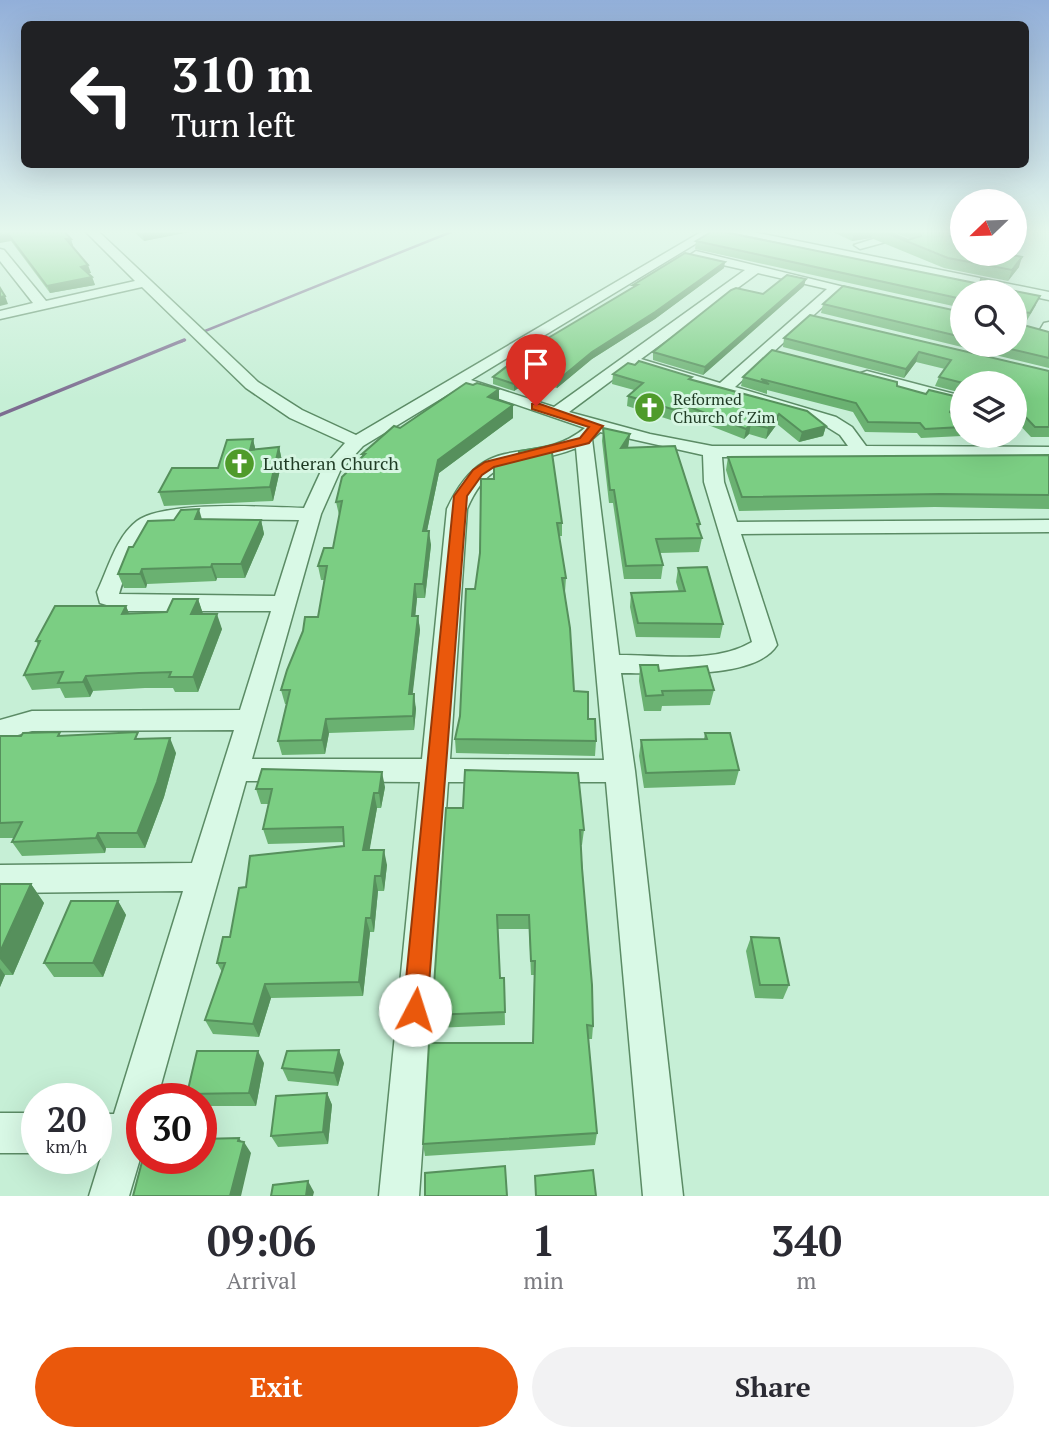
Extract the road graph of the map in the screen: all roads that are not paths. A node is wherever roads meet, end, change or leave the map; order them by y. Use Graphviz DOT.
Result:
graph roads {
  1 [pos="28,288"];
  2 [pos="122,288"];
  3 [pos="149,288"];
  4 [pos="615,288"];
  5 [pos="729,288"];
  6 [pos="836,288"];
  7 [pos="887,288"];
  8 [pos="1009,288"];
  9 [pos="1049,296"];
  10 [pos="42,305"];
  11 [pos="0,315"];
  12 [pos="803,316"];
  13 [pos="830,323"];
  14 [pos="1027,328"];
  15 [pos="1048,331"];
  16 [pos="766,350"];
  17 [pos="792,356"];
  18 [pos="628,360"];
  19 [pos="845,370"];
  20 [pos="459,381"];
  21 [pos="724,388"];
  22 [pos="950,398"];
  23 [pos="556,413"];
  24 [pos="590,433"];
  25 [pos="357,442"];
  26 [pos="1026,448"];
  27 [pos="712,451"];
  28 [pos="1030,452"];
  29 [pos="1049,452"];
  30 [pos="862,453"];
  31 [pos="311,514"];
  32 [pos="1049,526"];
  33 [pos="730,528"];
  34 [pos="285,604"];
  35 [pos="610,664"];
  36 [pos="250,720"];
  37 [pos="0,730"];
  38 [pos="236,770"];
  39 [pos="436,771"];
  40 [pos="621,771"];
  41 [pos="202,877"];
  42 [pos="0,879"];
  43 [pos="0,1133"];
  44 [pos="21,1133"];
  45 [pos="112,1134"];
  46 [pos="110,1174"];
  47 [pos="109,1196"];
  48 [pos="399,1196"];
  49 [pos="663,1196"];
  1 -- 10 [label="street"];
  2 -- 10 [label="street"];
  3 -- 25 [label="street"];
  4 -- 20 [label="street"];
  5 -- 18 [label="street"];
  6 -- 7 [label="street"];
  6 -- 12 [label="street"];
  8 -- 9 [label="street"];
  10 -- 11 [label="street"];
  12 -- 13 [label="street"];
  12 -- 16 [label="street"];
  14 -- 15 [label="street"];
  16 -- 17 [label="street"];
  16 -- 21 [label="street"];
  18 -- 21 [label="street"];
  18 -- 23 [label="street"];
  19 -- 22 [label="street"];
  20 -- 23 [label="street"];
  20 -- 25 [label="street"];
  21 -- 30 [label="street"];
  23 -- 24 [label="street"];
  24 -- 27 [label="street"];
  24 -- 35 [label="street"];
  24 -- 39 [label="street"];
  25 -- 31 [label="street"];
  26 -- 28 [label="street"];
  27 -- 30 [label="street"];
  27 -- 33 [label="street"];
  28 -- 29 [label="street"];
  28 -- 30 [label="street"];
  31 -- 34 [label="street"];
  31 -- 34 [label="street"];
  32 -- 33 [label="street"];
  33 -- 35 [label="street"];
  34 -- 36 [label="street"];
  35 -- 40 [label="street"];
  36 -- 37 [label="street"];
  36 -- 38 [label="street"];
  38 -- 39 [label="street"];
  38 -- 41 [label="street"];
  39 -- 40 [label="street"];
  39 -- 48 [label="street"];
  40 -- 49 [label="street"];
  41 -- 42 [label="street"];
  41 -- 45 [label="street"];
  43 -- 44 [label="street"];
  46 -- 47 [label="street"];
}
